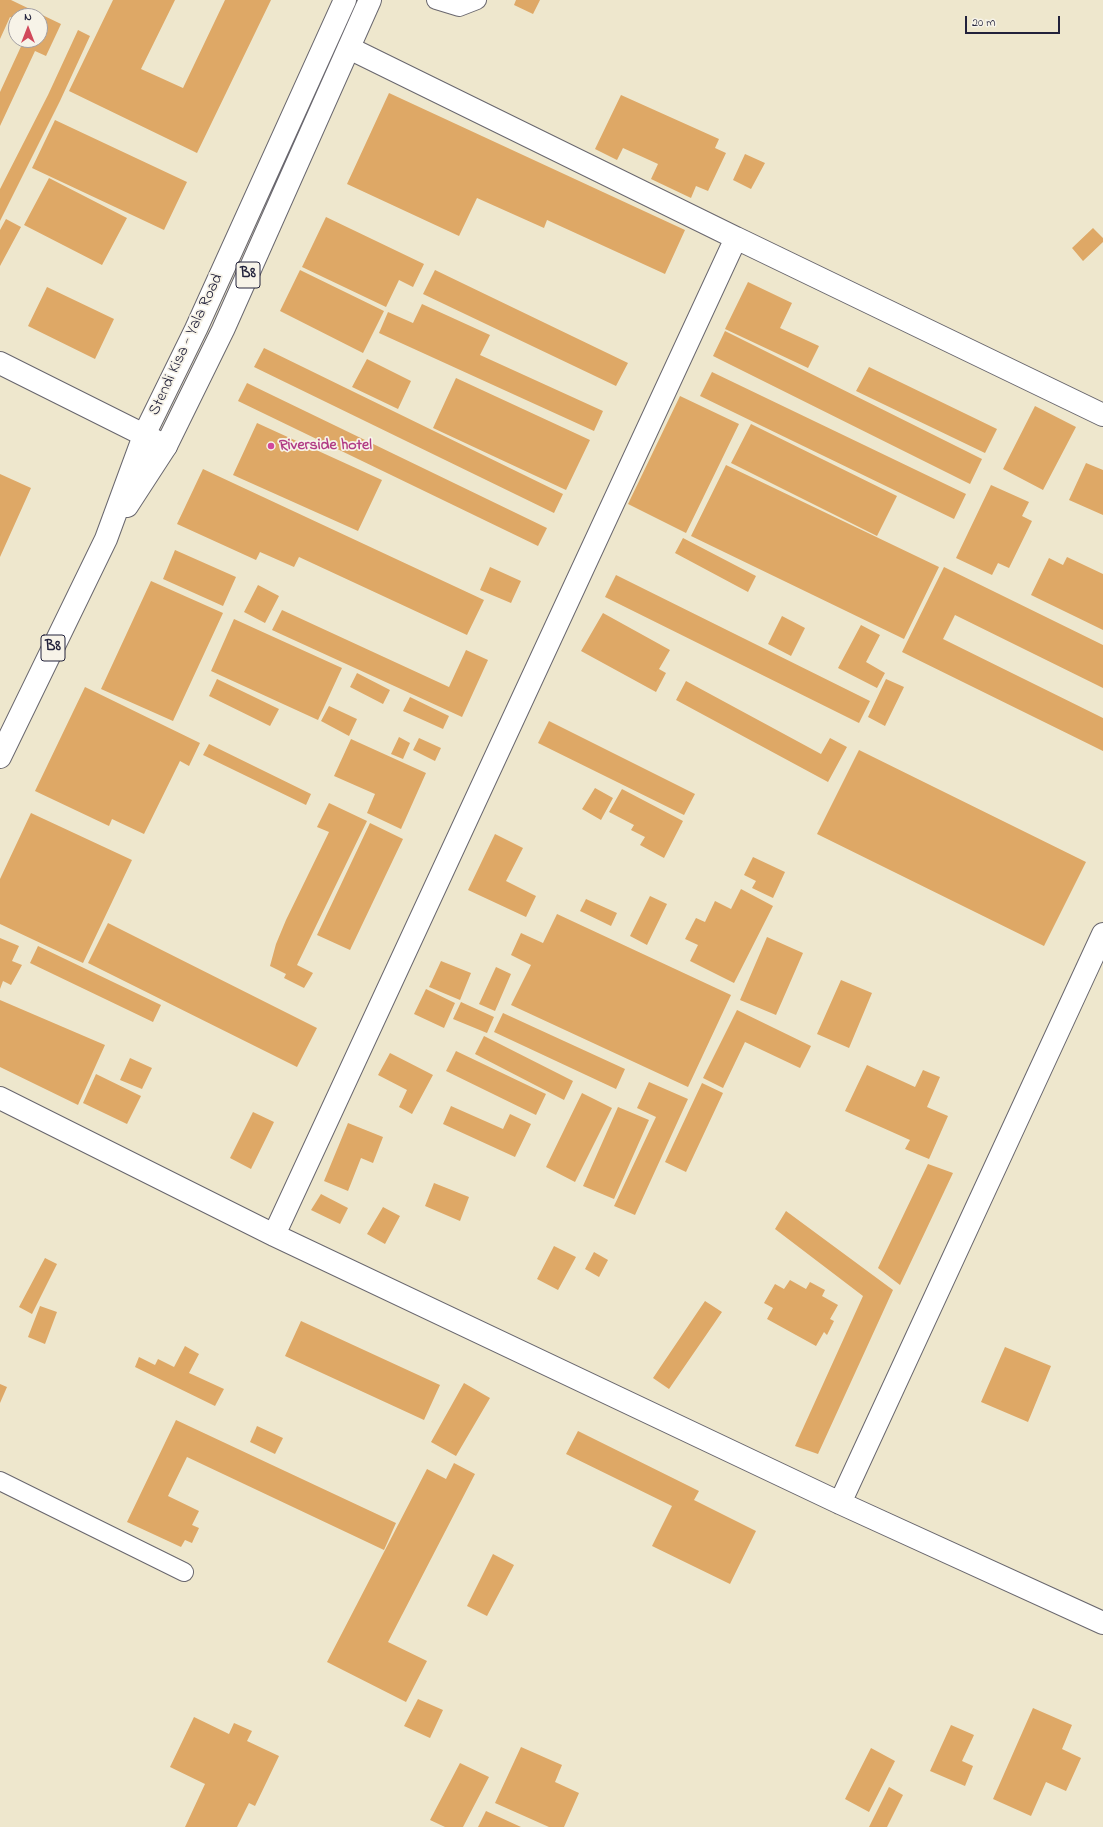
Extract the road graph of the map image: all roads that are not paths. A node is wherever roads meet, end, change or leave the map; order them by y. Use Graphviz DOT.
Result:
graph roads {
  1 [pos="345,0"];
  2 [pos="370,0"];
  3 [pos="436,0"];
  4 [pos="477,0"];
  5 [pos="349,48"];
  6 [pos="736,238"];
  7 [pos="0,363"];
  8 [pos="1103,415"];
  9 [pos="145,433"];
  10 [pos="166,446"];
  11 [pos="106,539"];
  12 [pos="0,756"];
  13 [pos="1103,934"];
  14 [pos="0,1098"];
  15 [pos="274,1235"];
  16 [pos="0,1481"];
  17 [pos="840,1504"];
  18 [pos="184,1572"];
  19 [pos="1103,1623"];
  1 -- 9 [label="main road, Stendi Kisa - Yala Road / B8"];
  2 -- 5 [label="main road, B8"];
  3 -- 4 [label="lane"];
  5 -- 6 [label="main road"];
  5 -- 10 [label="main road, B8"];
  6 -- 8 [label="main road"];
  6 -- 15 [label="main road"];
  7 -- 9 [label="main road"];
  9 -- 10 [label="main road"];
  9 -- 11 [label="main road, Stendi Kisa - Yala Road / B8"];
  10 -- 11 [label="main road, B8"];
  11 -- 12 [label="main road, B8"];
  13 -- 17 [label="main road"];
  14 -- 15 [label="main road"];
  15 -- 17 [label="main road"];
  16 -- 18 [label="lane"];
  17 -- 19 [label="main road"];
}
